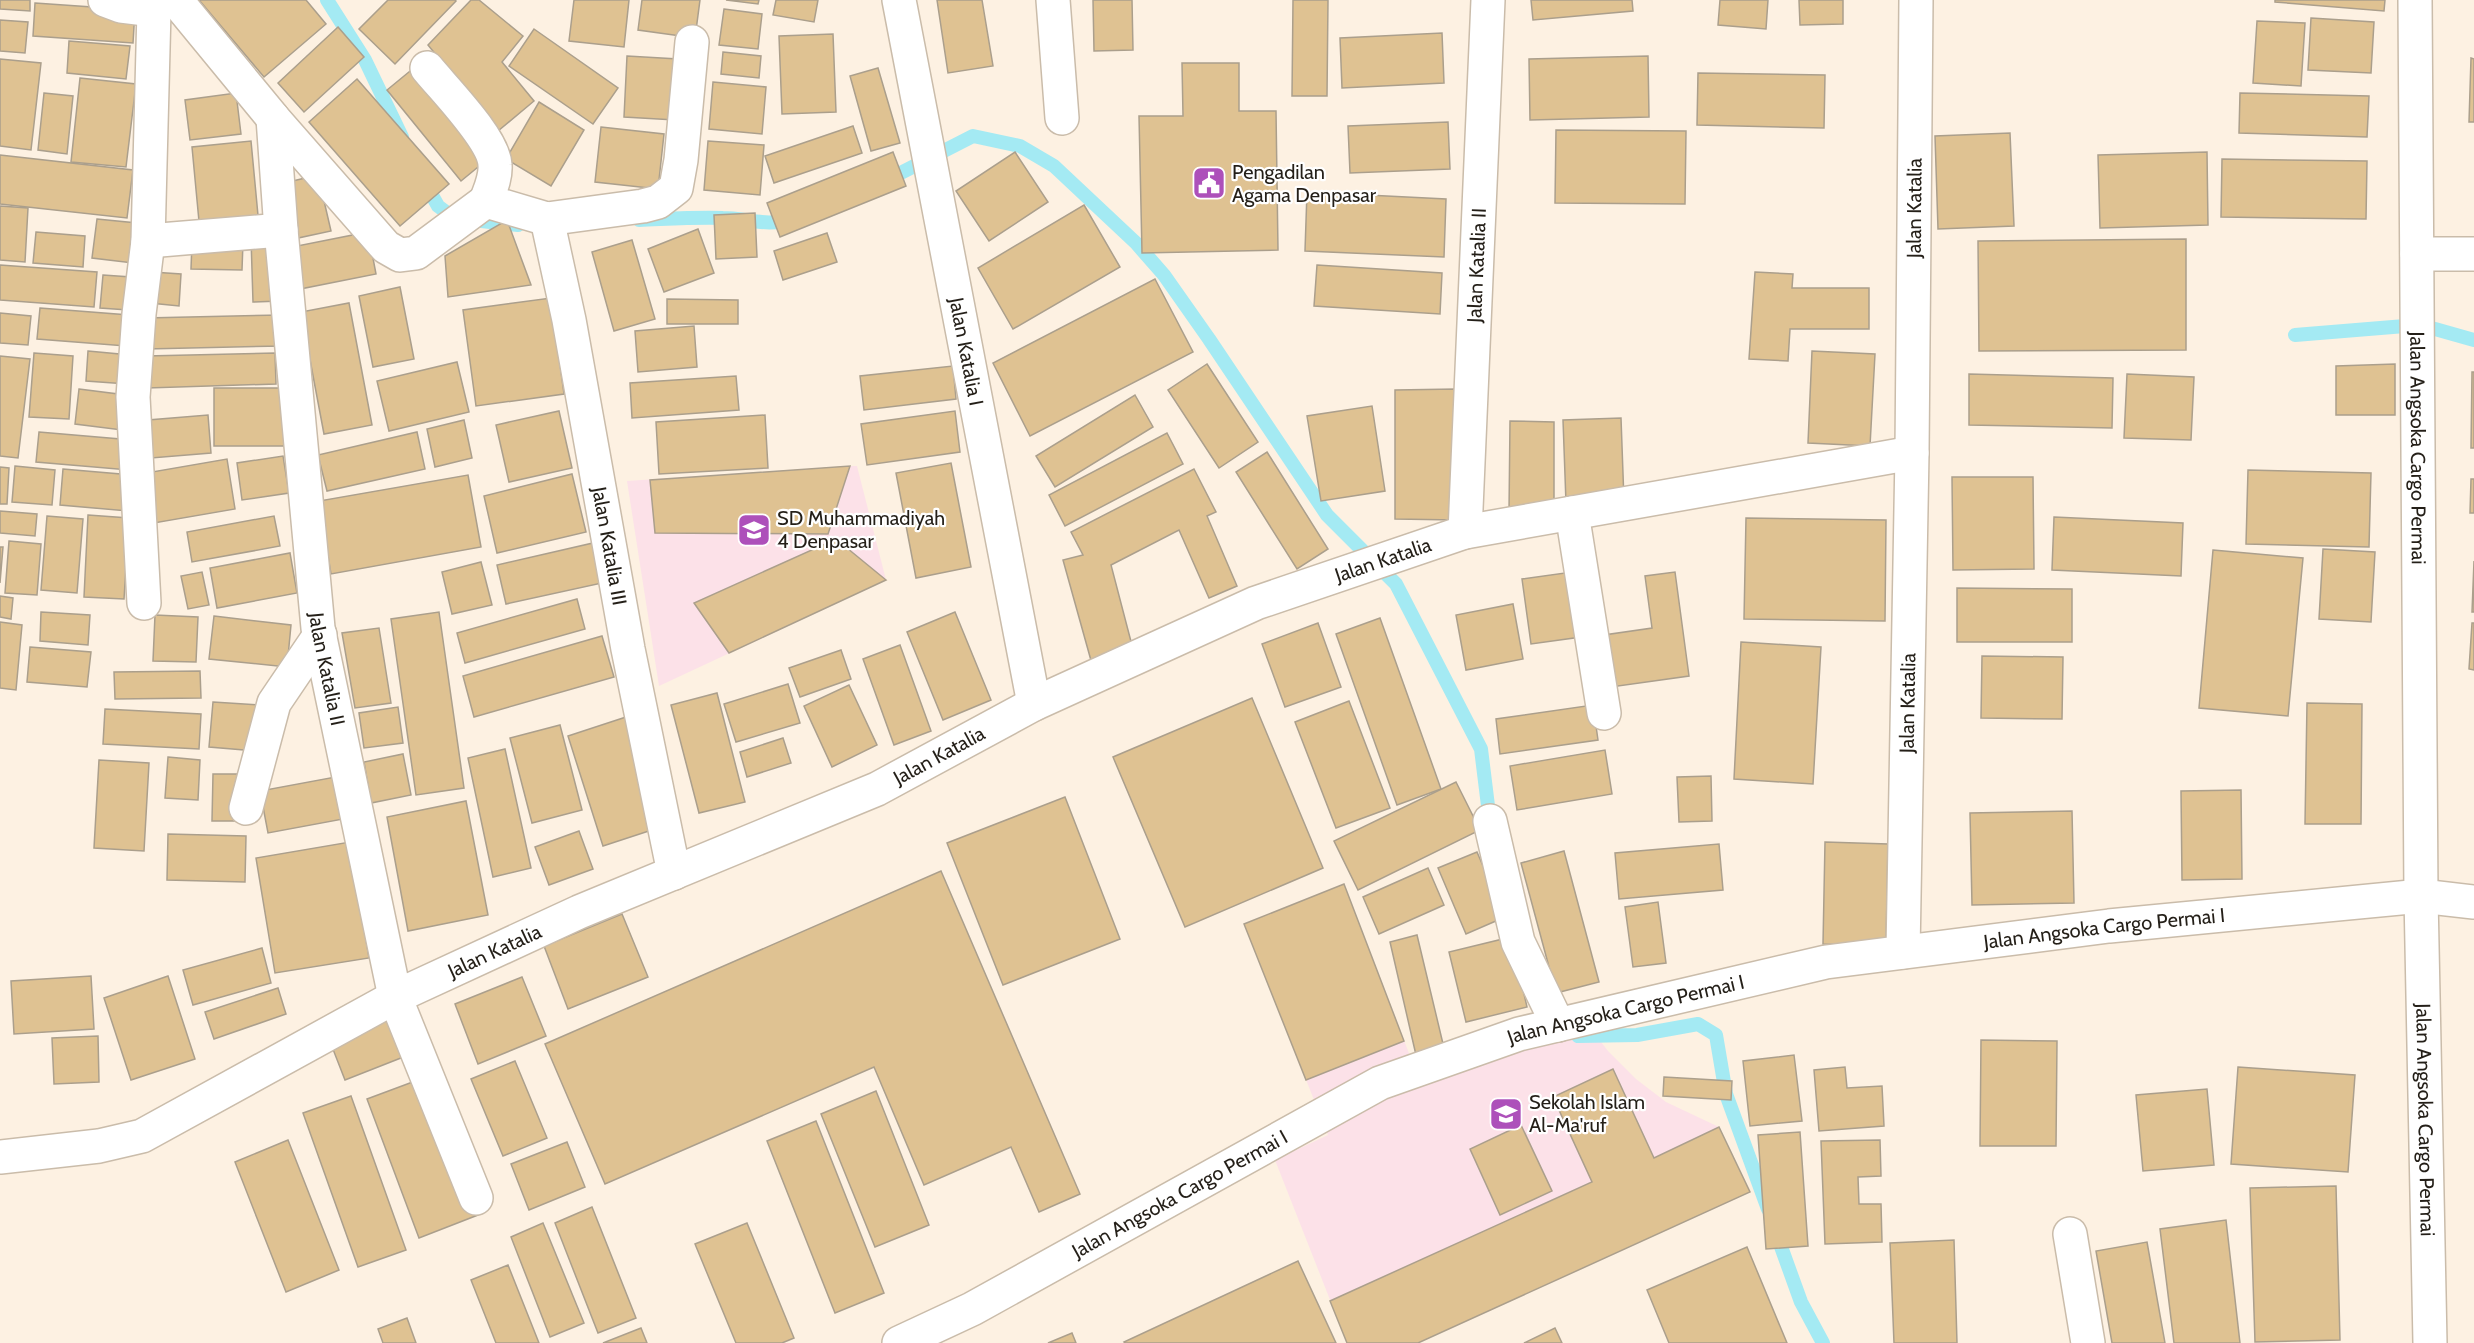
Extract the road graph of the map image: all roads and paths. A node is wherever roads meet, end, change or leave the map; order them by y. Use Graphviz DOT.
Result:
graph roads {
  1 [pos="105,0"];
  2 [pos="899,0"];
  3 [pos="1053,0"];
  4 [pos="1488,0"];
  5 [pos="1916,0"];
  6 [pos="2415,0"];
  7 [pos="163,3"];
  8 [pos="692,42"];
  9 [pos="427,68"];
  10 [pos="273,118"];
  11 [pos="1062,118"];
  12 [pos="486,201"];
  13 [pos="547,219"];
  14 [pos="281,230"];
  15 [pos="148,241"];
  16 [pos="2417,254"];
  17 [pos="2474,254"];
  18 [pos="1912,453"];
  19 [pos="1572,513"];
  20 [pos="1465,532"];
  21 [pos="144,603"];
  22 [pos="320,635"];
  23 [pos="1034,704"];
  24 [pos="1604,713"];
  25 [pos="246,808"];
  26 [pos="1490,821"];
  27 [pos="674,873"];
  28 [pos="2421,896"];
  29 [pos="2474,902"];
  30 [pos="1903,952"];
  31 [pos="395,997"];
  32 [pos="1558,1024"];
  33 [pos="0,1157"];
  34 [pos="476,1198"];
  35 [pos="2070,1234"];
  36 [pos="899,1343"];
  37 [pos="2088,1343"];
  38 [pos="2430,1343"];
  1 -- 7 [label="street"];
  2 -- 23 [label="street, Jalan Katalia I"];
  3 -- 11 [label="street"];
  4 -- 20 [label="street, Jalan Katalia II"];
  5 -- 18 [label="street, Jalan Katalia"];
  6 -- 16 [label="street, Jalan Angsoka Cargo Permai"];
  7 -- 10 [label="street"];
  7 -- 15 [label="street"];
  8 -- 13 [label="street"];
  9 -- 12 [label="street"];
  10 -- 12 [label="street"];
  10 -- 14 [label="street, Jalan Katalia II"];
  12 -- 13 [label="street"];
  13 -- 27 [label="street, Jalan Katalia III"];
  14 -- 15 [label="street"];
  14 -- 22 [label="street, Jalan Katalia II"];
  15 -- 21 [label="street"];
  16 -- 17 [label="street"];
  16 -- 28 [label="street, Jalan Angsoka Cargo Permai"];
  18 -- 19 [label="street, Jalan Katalia"];
  18 -- 30 [label="street, Jalan Katalia"];
  19 -- 20 [label="street, Jalan Katalia"];
  19 -- 24 [label="street"];
  20 -- 23 [label="street, Jalan Katalia"];
  22 -- 25 [label="street"];
  22 -- 31 [label="street, Jalan Katalia II"];
  23 -- 27 [label="street, Jalan Katalia"];
  26 -- 32 [label="street"];
  27 -- 31 [label="street, Jalan Katalia"];
  28 -- 29 [label="street"];
  28 -- 30 [label="street, Jalan Angsoka Cargo Permai I"];
  28 -- 38 [label="street, Jalan Angsoka Cargo Permai"];
  30 -- 32 [label="street, Jalan Angsoka Cargo Permai I"];
  31 -- 33 [label="street, Jalan Katalia"];
  31 -- 34 [label="street, Jalan Katalia II"];
  32 -- 36 [label="street, Jalan Angsoka Cargo Permai I"];
  35 -- 37 [label="street"];
}
